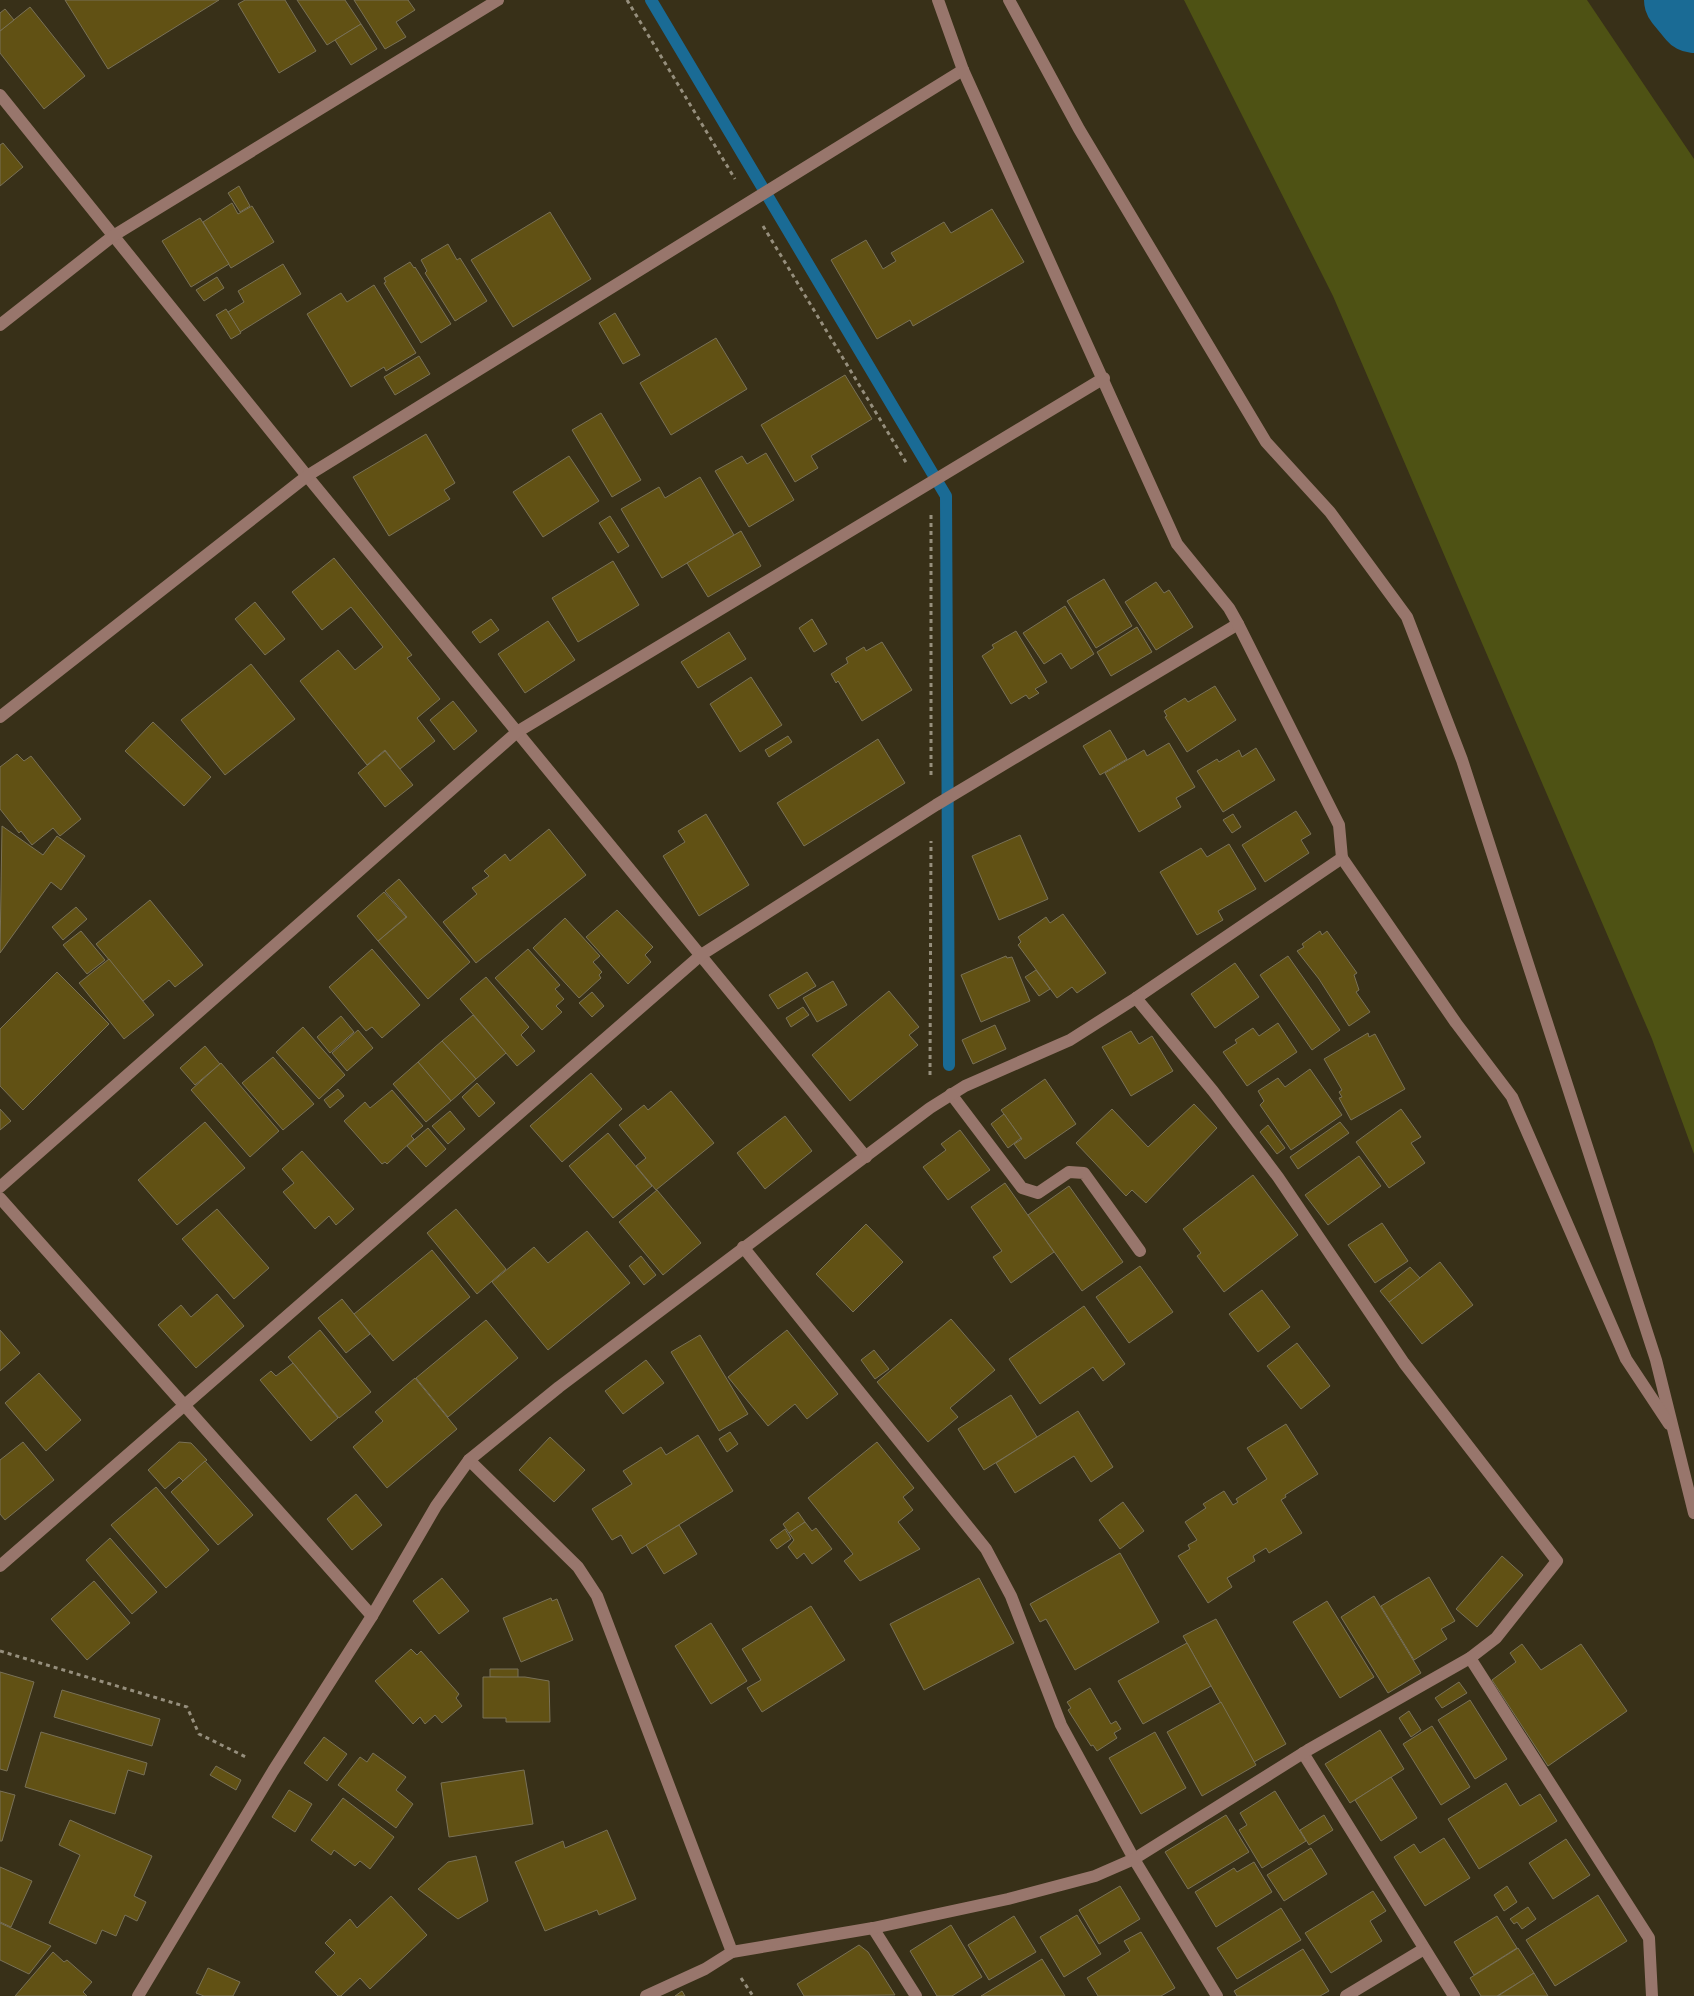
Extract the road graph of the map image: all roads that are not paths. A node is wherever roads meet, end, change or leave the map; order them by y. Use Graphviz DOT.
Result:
graph roads {
  1 [pos="498,0"];
  2 [pos="938,0"];
  3 [pos="1009,0"];
  4 [pos="964,70"];
  5 [pos="0,95"];
  6 [pos="113,236"];
  7 [pos="0,325"];
  8 [pos="1104,378"];
  9 [pos="308,476"];
  10 [pos="1238,624"];
  11 [pos="0,717"];
  12 [pos="517,732"];
  13 [pos="1342,858"];
  14 [pos="701,955"];
  15 [pos="1136,998"];
  16 [pos="951,1094"];
  17 [pos="866,1157"];
  18 [pos="0,1187"];
  19 [pos="0,1198"];
  20 [pos="743,1247"];
  21 [pos="1140,1251"];
  22 [pos="184,1405"];
  23 [pos="1674,1432"];
  24 [pos="470,1460"];
  25 [pos="1694,1513"];
  26 [pos="0,1566"];
  27 [pos="372,1616"];
  28 [pos="1470,1658"];
  29 [pos="1303,1753"];
  30 [pos="1134,1859"];
  31 [pos="872,1928"];
  32 [pos="1424,1948"];
  33 [pos="732,1952"];
  34 [pos="141,1995"];
  35 [pos="646,1996"];
  36 [pos="916,1996"];
  37 [pos="1217,1996"];
  38 [pos="1346,1996"];
  39 [pos="1454,1996"];
  40 [pos="1652,1996"];
  1 -- 6 [label="street"];
  2 -- 4 [label="street"];
  3 -- 23 [label="street"];
  4 -- 8 [label="street"];
  4 -- 9 [label="street"];
  5 -- 6 [label="street"];
  6 -- 7 [label="street"];
  6 -- 9 [label="street"];
  8 -- 10 [label="street"];
  8 -- 12 [label="street"];
  9 -- 11 [label="street"];
  9 -- 12 [label="street"];
  10 -- 13 [label="street"];
  10 -- 14 [label="street"];
  12 -- 14 [label="street"];
  12 -- 18 [label="street"];
  13 -- 15 [label="street"];
  13 -- 23 [label="street"];
  14 -- 17 [label="street"];
  14 -- 22 [label="street"];
  15 -- 16 [label="street"];
  15 -- 28 [label="street"];
  16 -- 17 [label="street"];
  16 -- 21 [label="street"];
  17 -- 20 [label="street"];
  19 -- 22 [label="street"];
  20 -- 24 [label="street"];
  20 -- 30 [label="street"];
  22 -- 26 [label="street"];
  22 -- 27 [label="street"];
  23 -- 25 [label="street"];
  24 -- 27 [label="street"];
  24 -- 33 [label="street"];
  27 -- 34 [label="street"];
  28 -- 29 [label="street"];
  28 -- 40 [label="street"];
  29 -- 30 [label="street"];
  29 -- 32 [label="street"];
  30 -- 31 [label="street"];
  30 -- 37 [label="street"];
  31 -- 33 [label="street"];
  31 -- 36 [label="street"];
  32 -- 38 [label="street"];
  32 -- 39 [label="street"];
  33 -- 35 [label="street"];
}
